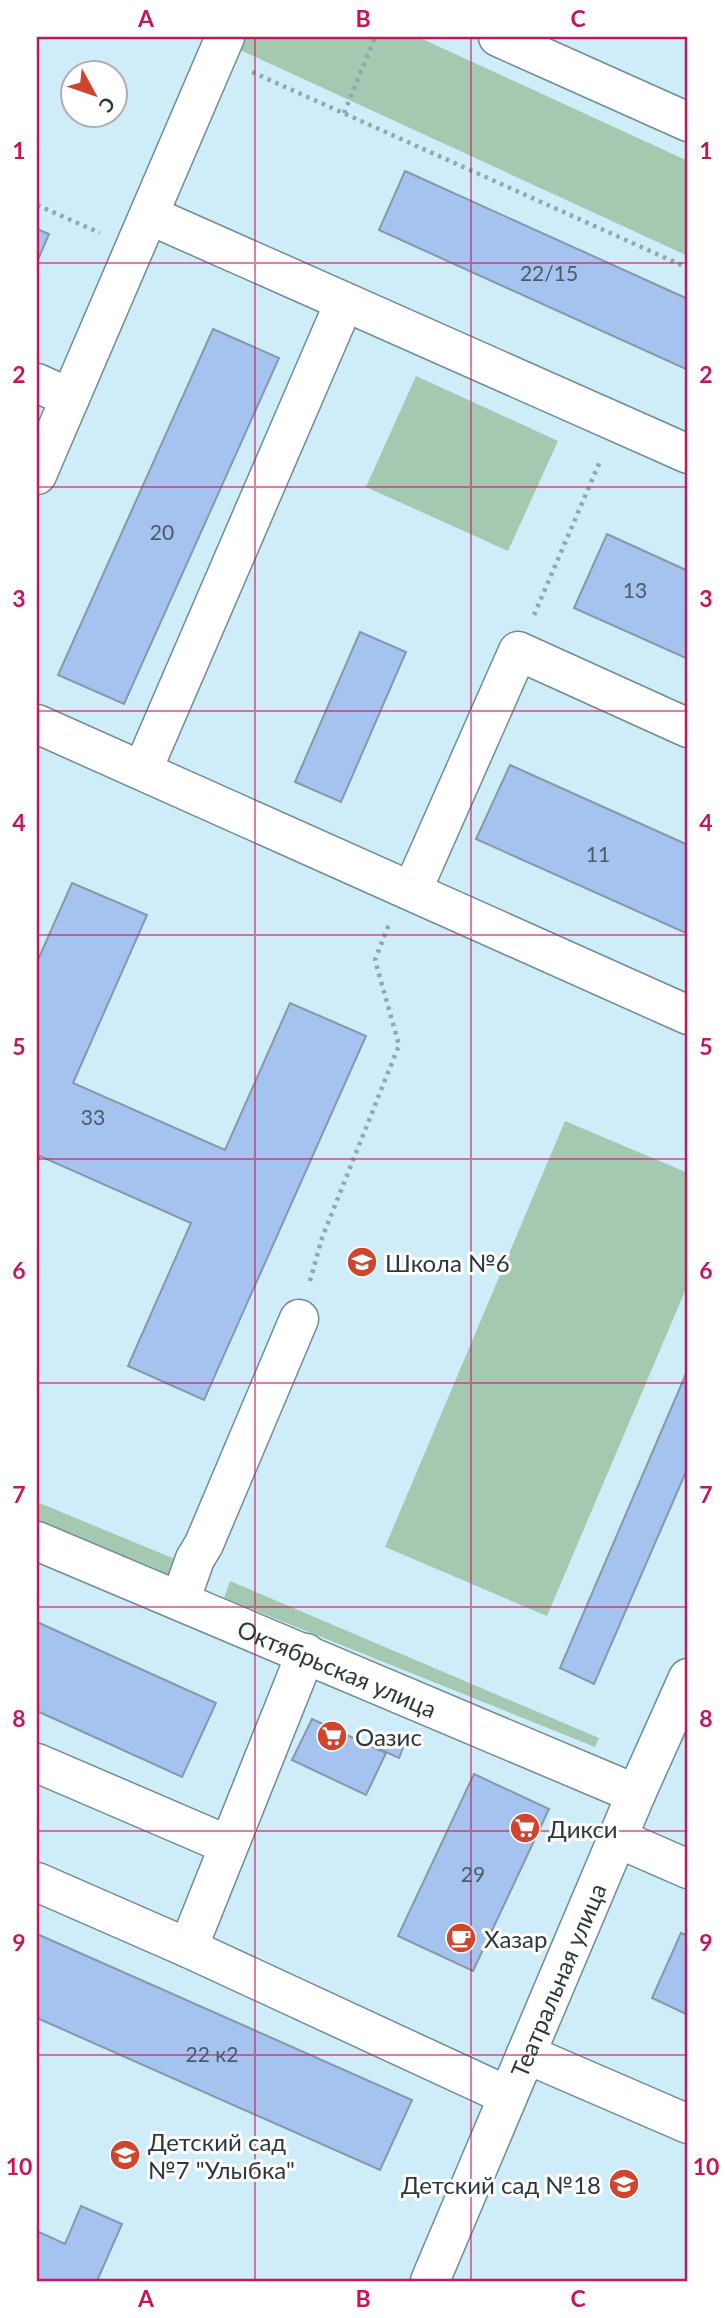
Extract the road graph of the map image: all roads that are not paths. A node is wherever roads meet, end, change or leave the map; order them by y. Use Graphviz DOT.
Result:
graph roads {
  1 [pos="225,37"];
  2 [pos="498,37"];
  3 [pos="688,122"];
  4 [pos="149,215"];
  5 [pos="344,303"];
  6 [pos="53,390"];
  7 [pos="688,454"];
  8 [pos="37,475"];
  9 [pos="37,724"];
  10 [pos="688,728"];
  11 [pos="143,769"];
  12 [pos="407,889"];
  13 [pos="688,1015"];
  14 [pos="299,1319"];
  15 [pos="37,1541"];
  16 [pos="180,1601"];
  17 [pos="306,1653"];
  18 [pos="688,1678"];
  19 [pos="37,1763"];
  20 [pos="636,1794"];
  21 [pos="617,1838"];
  22 [pos="228,1846"];
  23 [pos="688,1869"];
  24 [pos="37,1882"];
  25 [pos="188,1948"];
  26 [pos="526,2054"];
  27 [pos="508,2096"];
  28 [pos="688,2124"];
  29 [pos="430,2281"];
  1 -- 4 [label="street"];
  2 -- 3 [label="street"];
  4 -- 5 [label="street"];
  4 -- 6 [label="street"];
  5 -- 7 [label="street"];
  5 -- 11 [label="street"];
  6 -- 8 [label="street"];
  9 -- 11 [label="street"];
  10 -- 12 [label="street"];
  11 -- 12 [label="street"];
  12 -- 13 [label="street"];
  14 -- 16 [label="street"];
  15 -- 16 [label="street, Октябрьская улица"];
  16 -- 17 [label="street, Октябрьская улица"];
  17 -- 20 [label="street, Октябрьская улица"];
  17 -- 22 [label="street"];
  18 -- 20 [label="street, Театральная улица"];
  19 -- 22 [label="street"];
  20 -- 21 [label="street, Театральная улица"];
  21 -- 23 [label="street"];
  21 -- 26 [label="street, Театральная улица"];
  22 -- 25 [label="street"];
  24 -- 25 [label="street"];
  25 -- 27 [label="street"];
  26 -- 27 [label="street, Театральная улица"];
  26 -- 28 [label="street"];
  27 -- 29 [label="street, Театральная улица"];
}
